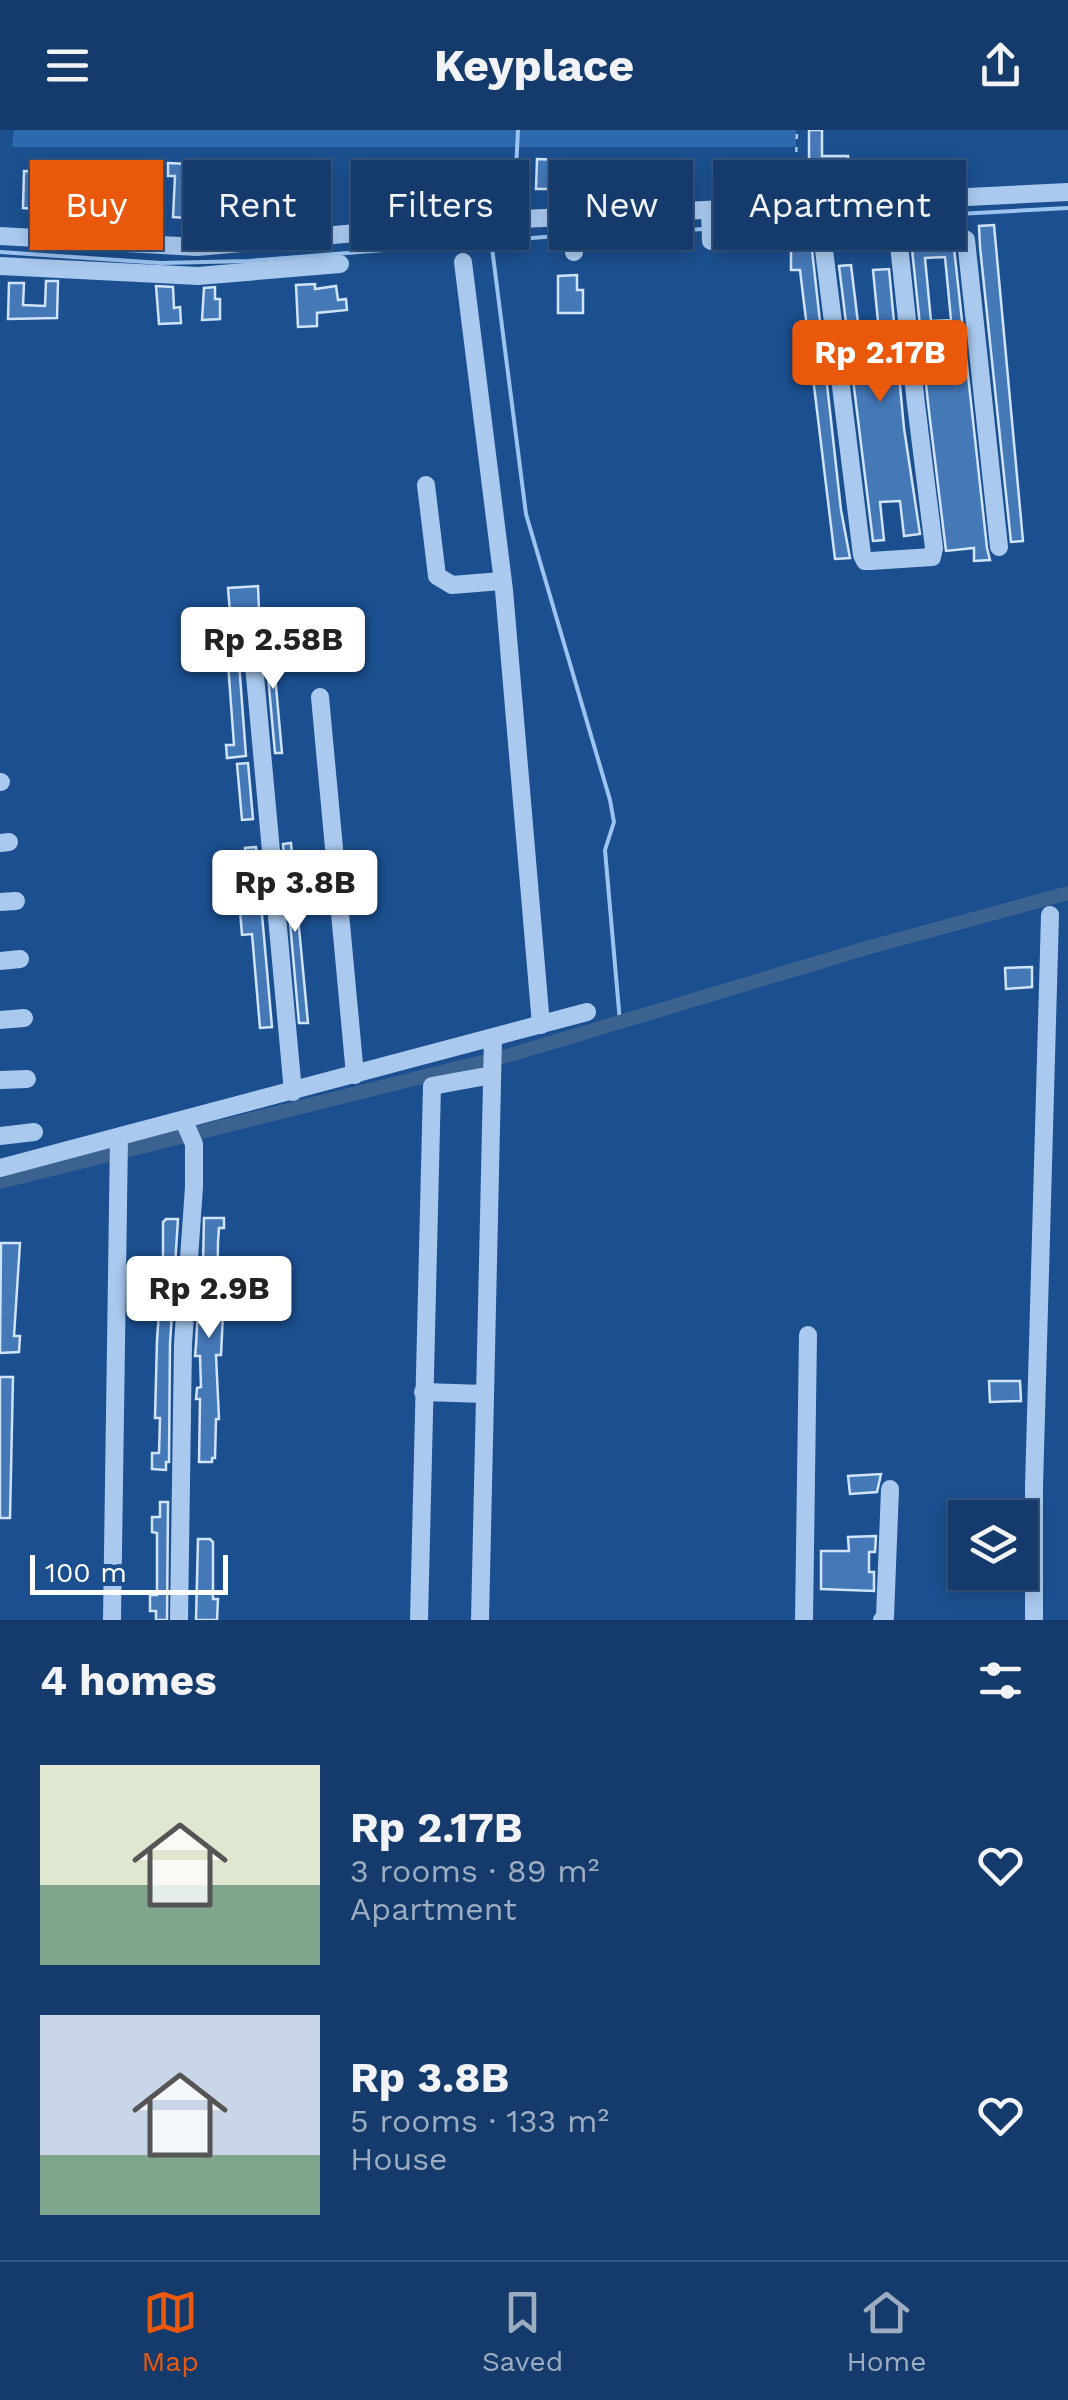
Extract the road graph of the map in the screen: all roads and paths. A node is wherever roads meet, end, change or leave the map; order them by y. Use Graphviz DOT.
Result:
graph roads {
  1 [pos="796,130"];
  2 [pos="795,160"];
  3 [pos="1068,192"];
  4 [pos="966,208"];
  5 [pos="897,218"];
  6 [pos="549,221"];
  7 [pos="0,236"];
  8 [pos="966,240"];
  9 [pos="463,262"];
  10 [pos="340,264"];
  11 [pos="0,266"];
  12 [pos="426,485"];
  13 [pos="999,547"];
  14 [pos="501,581"];
  15 [pos="250,621"];
  16 [pos="320,697"];
  17 [pos="1050,915"];
  18 [pos="20,958"];
  19 [pos="0,961"];
  20 [pos="587,1012"];
  21 [pos="24,1018"];
  22 [pos="0,1020"];
  23 [pos="540,1025"];
  24 [pos="493,1042"];
  25 [pos="493,1072"];
  26 [pos="355,1075"];
  27 [pos="27,1079"];
  28 [pos="0,1080"];
  29 [pos="293,1092"];
  30 [pos="184,1122"];
  31 [pos="34,1132"];
  32 [pos="0,1136"];
  33 [pos="119,1138"];
  34 [pos="0,1168"];
  35 [pos="808,1334"];
  36 [pos="423,1392"];
  37 [pos="484,1394"];
  38 [pos="890,1489"];
  39 [pos="112,1620"];
  40 [pos="179,1620"];
  41 [pos="419,1620"];
  42 [pos="480,1620"];
  43 [pos="804,1620"];
  44 [pos="882,1620"];
  45 [pos="1034,1620"];
  1 -- 2 [label="path"];
  3 -- 4 [label="street"];
  5 -- 5 [label="street"];
  6 -- 7 [label="street"];
  8 -- 13 [label="street"];
  9 -- 14 [label="street"];
  10 -- 11 [label="street"];
  12 -- 14 [label="street"];
  14 -- 23 [label="street"];
  15 -- 29 [label="street"];
  16 -- 26 [label="street"];
  17 -- 45 [label="street"];
  18 -- 19 [label="street"];
  20 -- 23 [label="street"];
  21 -- 22 [label="street"];
  23 -- 24 [label="street"];
  24 -- 25 [label="street"];
  24 -- 26 [label="street"];
  25 -- 36 [label="street"];
  25 -- 37 [label="street"];
  26 -- 29 [label="street"];
  27 -- 28 [label="street"];
  29 -- 30 [label="street"];
  30 -- 33 [label="street"];
  30 -- 40 [label="street"];
  31 -- 32 [label="street"];
  33 -- 34 [label="street"];
  33 -- 39 [label="street"];
  35 -- 43 [label="street"];
  36 -- 37 [label="street"];
  36 -- 41 [label="street"];
  37 -- 42 [label="street"];
  38 -- 44 [label="street"];
}
